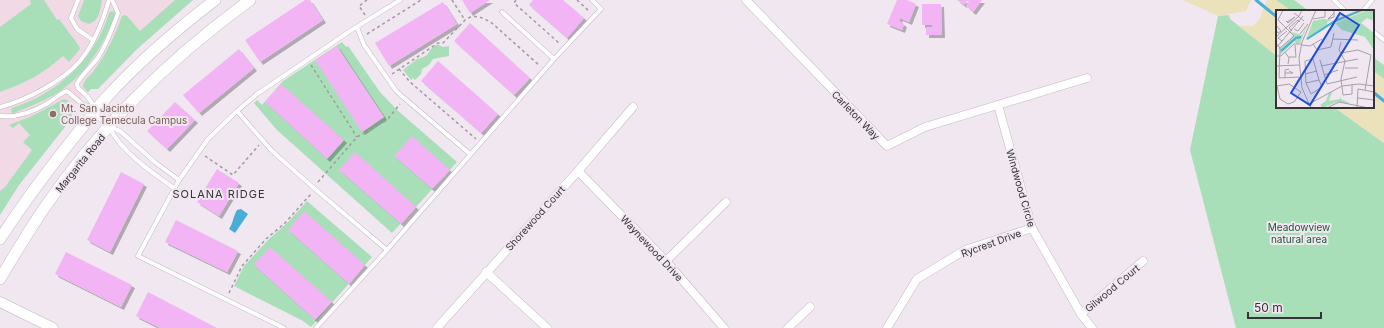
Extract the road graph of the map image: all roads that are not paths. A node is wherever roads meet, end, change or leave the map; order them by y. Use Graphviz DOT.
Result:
graph roads {
  1 [pos="78,0"];
  2 [pos="111,0"];
  3 [pos="215,0"];
  4 [pos="250,0"];
  5 [pos="400,0"];
  6 [pos="592,0"];
  7 [pos="746,0"];
  8 [pos="1334,0"];
  9 [pos="1372,0"];
  10 [pos="1344,10"];
  11 [pos="1365,10"];
  12 [pos="502,12"];
  13 [pos="357,27"];
  14 [pos="1374,32"];
  15 [pos="93,40"];
  16 [pos="1384,40"];
  17 [pos="554,59"];
  18 [pos="1087,78"];
  19 [pos="998,105"];
  20 [pos="0,106"];
  21 [pos="633,107"];
  22 [pos="95,111"];
  23 [pos="237,111"];
  24 [pos="0,116"];
  25 [pos="109,127"];
  26 [pos="470,154"];
  27 [pos="578,171"];
  28 [pos="179,180"];
  29 [pos="174,188"];
  30 [pos="726,202"];
  31 [pos="1032,228"];
  32 [pos="0,239"];
  33 [pos="387,250"];
  34 [pos="666,261"];
  35 [pos="1143,261"];
  36 [pos="486,272"];
  37 [pos="0,279"];
  38 [pos="0,302"];
  39 [pos="810,307"];
  40 [pos="1081,314"];
  41 [pos="53,328"];
  42 [pos="284,328"];
  43 [pos="316,328"];
  44 [pos="437,328"];
  45 [pos="547,328"];
  46 [pos="724,328"];
  47 [pos="788,328"];
  48 [pos="888,328"];
  49 [pos="1092,328"];
  1 -- 15 [label="lane"];
  2 -- 15 [label="lane"];
  2 -- 22 [label="lane"];
  3 -- 22 [label="main road, Margarita Road"];
  4 -- 25 [label="main road, Margarita Road"];
  5 -- 13 [label="lane"];
  6 -- 17 [label="lane"];
  7 -- 19 [label="street, Carleton Way"];
  8 -- 10 [label="lane"];
  9 -- 11 [label="lane"];
  12 -- 17 [label="lane"];
  13 -- 23 [label="lane"];
  13 -- 26 [label="lane"];
  14 -- 16 [label="lane"];
  15 -- 20 [label="lane"];
  17 -- 26 [label="lane"];
  18 -- 19 [label="street, Carleton Way"];
  19 -- 31 [label="street, Windwood Circle"];
  21 -- 27 [label="street, Shorewood Court"];
  22 -- 24 [label="lane"];
  22 -- 25 [label="lane"];
  22 -- 32 [label="main road, Margarita Road"];
  23 -- 28 [label="lane"];
  23 -- 33 [label="lane"];
  25 -- 28 [label="lane"];
  25 -- 29 [label="lane"];
  25 -- 37 [label="main road, Margarita Road"];
  26 -- 33 [label="lane"];
  27 -- 34 [label="street, Waynewood Drive"];
  27 -- 36 [label="street, Shorewood Court"];
  28 -- 29 [label="lane"];
  29 -- 42 [label="lane"];
  30 -- 34 [label="street"];
  31 -- 40 [label="street, Windwood Circle"];
  31 -- 48 [label="street, Rycrest Drive"];
  33 -- 43 [label="lane"];
  34 -- 46 [label="street, Waynewood Drive"];
  35 -- 40 [label="street, Gilwood Court"];
  36 -- 44 [label="street, Shorewood Court"];
  36 -- 45 [label="street"];
  38 -- 41 [label="street"];
  39 -- 47 [label="street"];
  40 -- 49 [label="street, Windwood Circle"];
}
